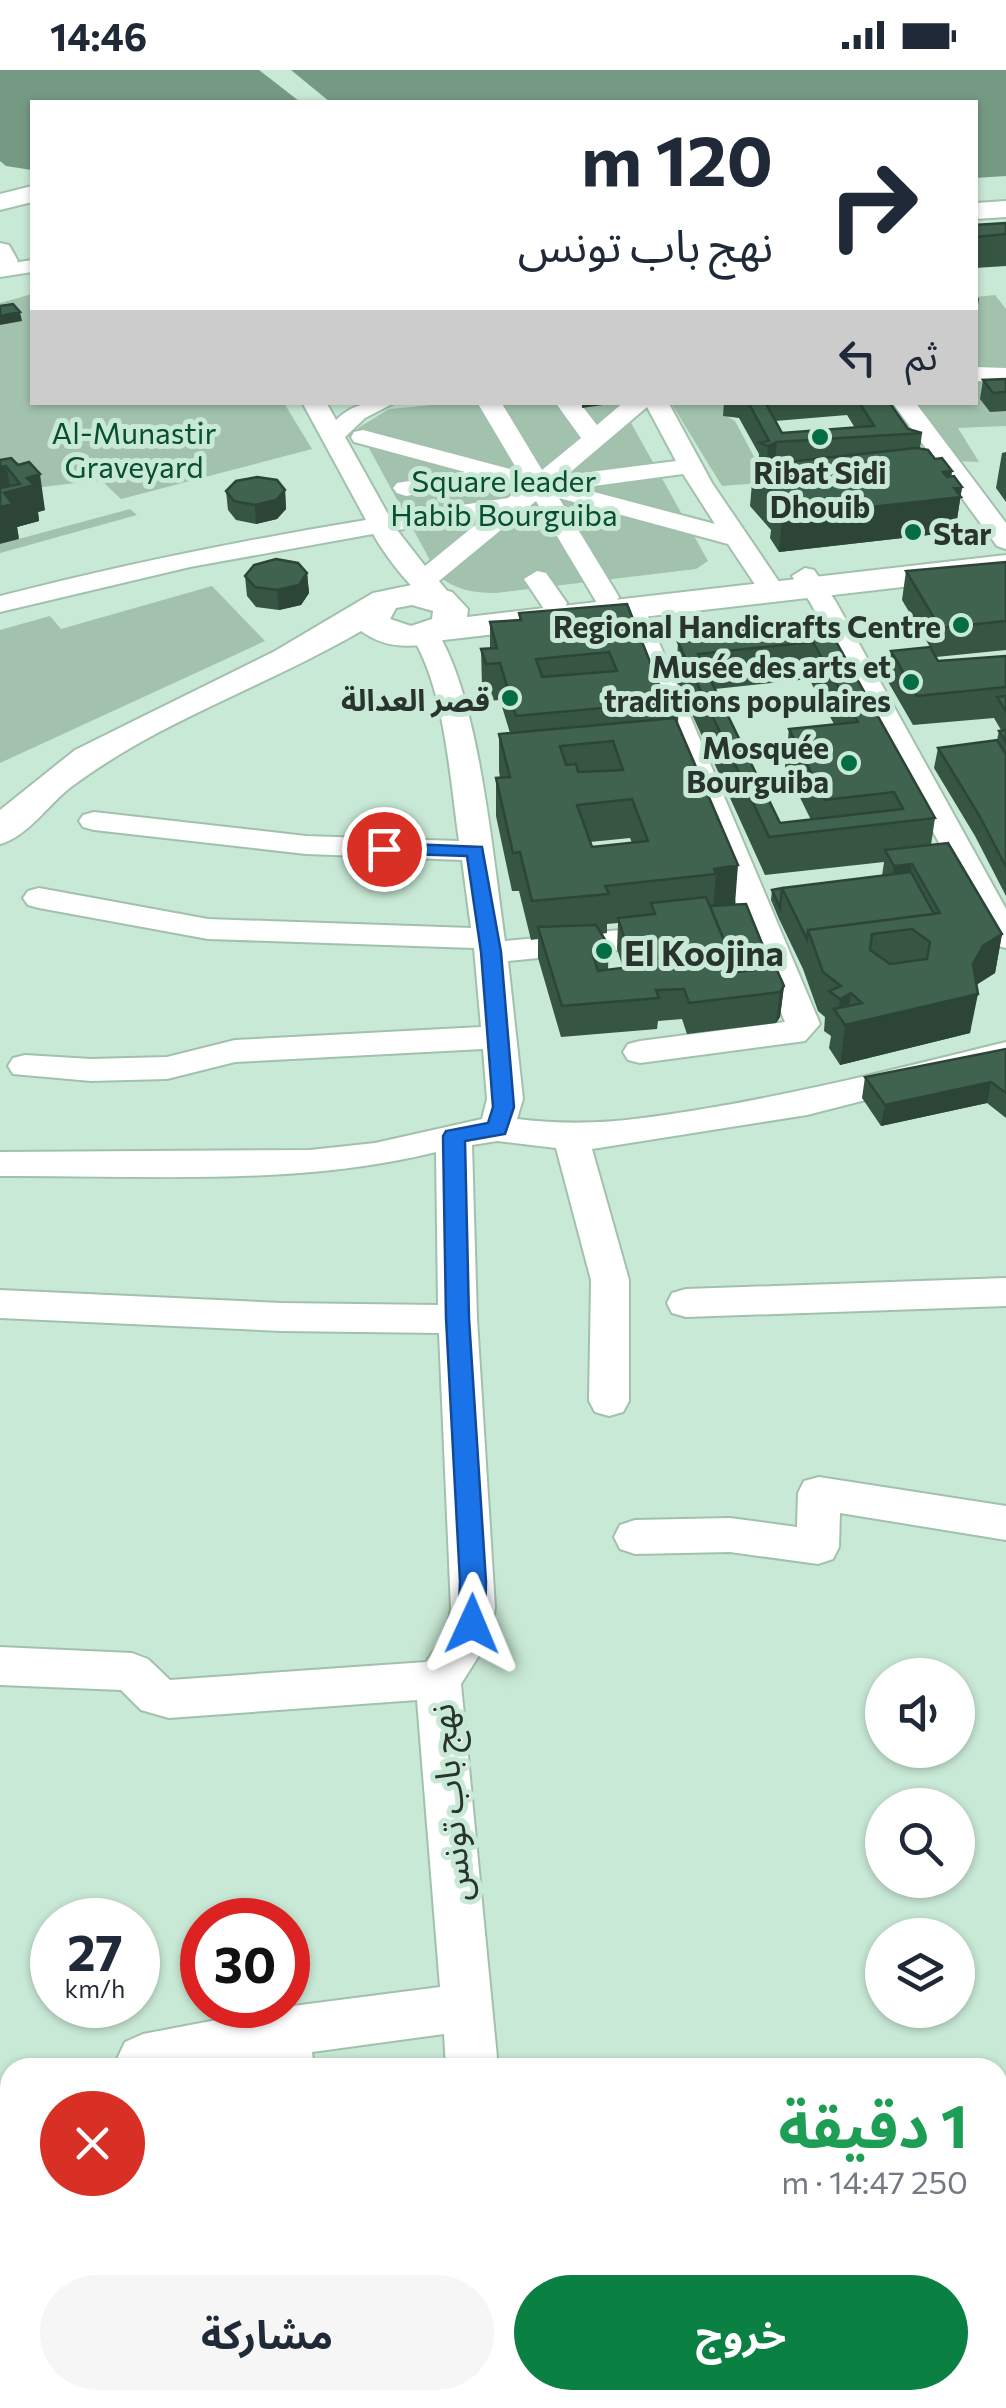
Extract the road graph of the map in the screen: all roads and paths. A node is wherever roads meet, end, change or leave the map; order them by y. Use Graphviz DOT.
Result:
graph roads {
  1 [pos="0,189"];
  2 [pos="30,190"];
  3 [pos="30,191"];
  4 [pos="0,202"];
  5 [pos="1006,209"];
  6 [pos="978,212"];
  7 [pos="0,250"];
  8 [pos="30,251"];
  9 [pos="30,266"];
  10 [pos="0,269"];
  11 [pos="978,374"];
  12 [pos="1006,375"];
  13 [pos="316,405"];
  14 [pos="377,405"];
  15 [pos="492,405"];
  16 [pos="568,405"];
  17 [pos="635,405"];
  18 [pos="658,405"];
  19 [pos="905,405"];
  20 [pos="334,435"];
  21 [pos="364,437"];
  22 [pos="595,439"];
  23 [pos="525,462"];
  24 [pos="566,463"];
  25 [pos="691,466"];
  26 [pos="539,485"];
  27 [pos="406,488"];
  28 [pos="591,489"];
  29 [pos="503,491"];
  30 [pos="553,510"];
  31 [pos="388,536"];
  32 [pos="736,538"];
  33 [pos="1006,542"];
  34 [pos="1006,554"];
  35 [pos="1006,565"];
  36 [pos="768,586"];
  37 [pos="815,592"];
  38 [pos="618,602"];
  39 [pos="0,604"];
  40 [pos="375,607"];
  41 [pos="426,616"];
  42 [pos="262,672"];
  43 [pos="687,745"];
  44 [pos="650,748"];
  45 [pos="946,752"];
  46 [pos="906,756"];
  47 [pos="3,814"];
  48 [pos="94,821"];
  49 [pos="476,850"];
  50 [pos="966,865"];
  51 [pos="926,870"];
  52 [pos="788,889"];
  53 [pos="39,898"];
  54 [pos="753,904"];
  55 [pos="722,918"];
  56 [pos="688,922"];
  57 [pos="1006,938"];
  58 [pos="490,946"];
  59 [pos="498,1037"];
  60 [pos="640,1052"];
  61 [pos="1006,1052"];
  62 [pos="24,1066"];
  63 [pos="497,1128"];
  64 [pos="454,1136"];
  65 [pos="572,1138"];
  66 [pos="0,1164"];
  67 [pos="1006,1292"];
  68 [pos="0,1304"];
  69 [pos="686,1304"];
  70 [pos="458,1318"];
  71 [pos="608,1400"];
  72 [pos="1006,1522"];
  73 [pos="635,1537"];
  74 [pos="0,1666"];
  75 [pos="438,1680"];
  76 [pos="466,2008"];
  77 [pos="286,2049"];
  78 [pos="158,2058"];
  79 [pos="471,2058"];
  1 -- 2 [label="main road"];
  3 -- 4 [label="main road"];
  5 -- 6 [label="main road"];
  7 -- 8 [label="street"];
  7 -- 10 [label="main road"];
  9 -- 10 [label="street"];
  11 -- 12 [label="street"];
  13 -- 20 [label="street"];
  14 -- 20 [label="street"];
  15 -- 23 [label="street"];
  16 -- 22 [label="street"];
  17 -- 22 [label="street"];
  18 -- 25 [label="street"];
  19 -- 33 [label="street"];
  20 -- 31 [label="street"];
  21 -- 29 [label="street"];
  22 -- 24 [label="street"];
  23 -- 24 [label="street"];
  23 -- 26 [label="street"];
  23 -- 29 [label="street"];
  24 -- 26 [label="street"];
  24 -- 28 [label="street"];
  25 -- 28 [label="street"];
  25 -- 32 [label="street"];
  26 -- 28 [label="street"];
  26 -- 29 [label="street"];
  26 -- 30 [label="street"];
  27 -- 29 [label="street"];
  28 -- 30 [label="street"];
  28 -- 32 [label="street"];
  29 -- 30 [label="street"];
  29 -- 31 [label="street"];
  29 -- 41 [label="street"];
  30 -- 38 [label="street"];
  31 -- 39 [label="street"];
  31 -- 40 [label="street"];
  31 -- 41 [label="street"];
  32 -- 36 [label="street"];
  34 -- 37 [label="main road"];
  35 -- 37 [label="main road"];
  36 -- 37 [label="main road"];
  36 -- 38 [label="main road"];
  37 -- 46 [label="street"];
  38 -- 41 [label="main road"];
  38 -- 41 [label="main road"];
  38 -- 43 [label="street"];
  40 -- 41 [label="main road"];
  40 -- 41 [label="main road"];
  40 -- 42 [label="main road"];
  41 -- 42 [label="main road"];
  41 -- 49 [label="street"];
  42 -- 47 [label="main road"];
  43 -- 44 [label="street"];
  43 -- 54 [label="street"];
  45 -- 46 [label="street"];
  46 -- 50 [label="street"];
  48 -- 49 [label="street"];
  49 -- 58 [label="street"];
  50 -- 51 [label="street"];
  50 -- 57 [label="street"];
  52 -- 54 [label="street"];
  53 -- 58 [label="street"];
  54 -- 55 [label="street"];
  54 -- 60 [label="street"];
  56 -- 58 [label="street"];
  58 -- 59 [label="street"];
  59 -- 62 [label="street"];
  59 -- 63 [label="street"];
  61 -- 65 [label="street"];
  63 -- 64 [label="street"];
  63 -- 65 [label="street"];
  64 -- 66 [label="street"];
  64 -- 70 [label="street, نهج باب تونس"];
  65 -- 71 [label="street"];
  67 -- 69 [label="street"];
  68 -- 70 [label="street"];
  70 -- 75 [label="street, نهج باب تونس"];
  72 -- 73 [label="street"];
  74 -- 75 [label="street"];
  75 -- 76 [label="street, نهج باب تونس"];
  76 -- 77 [label="street"];
  76 -- 79 [label="street, نهج باب تونس"];
  77 -- 78 [label="street"];
}
